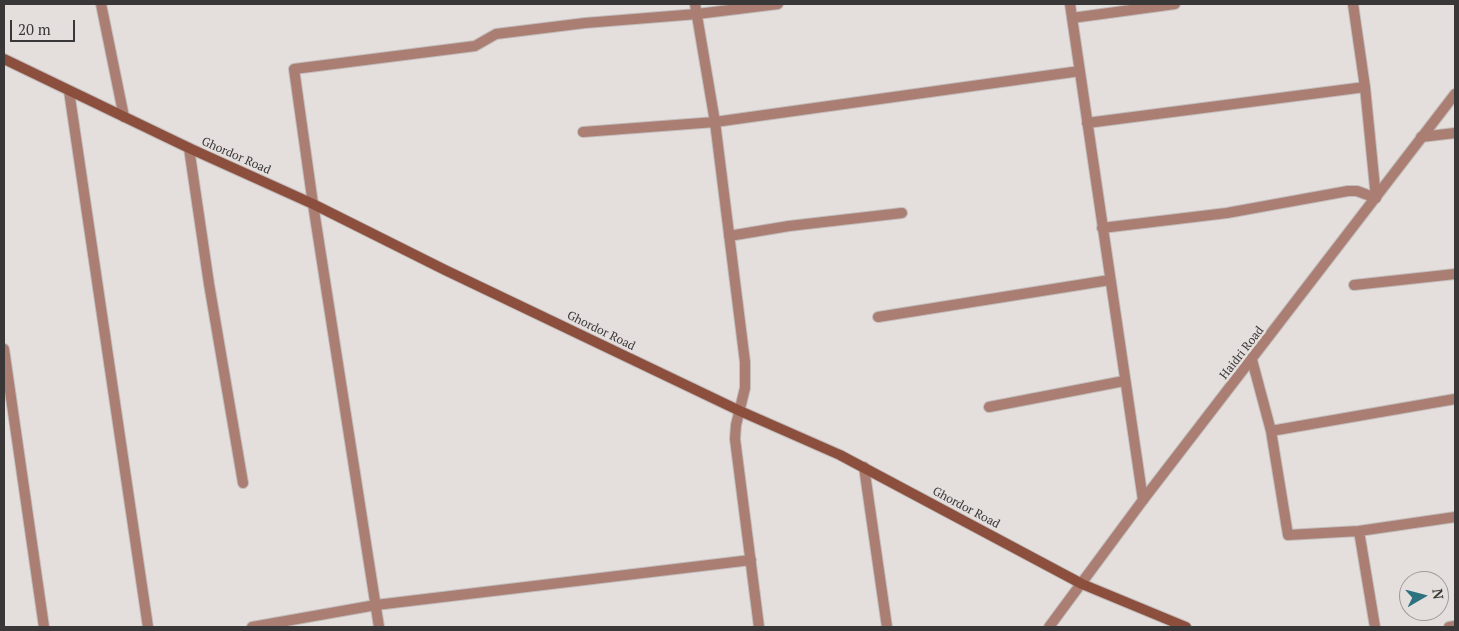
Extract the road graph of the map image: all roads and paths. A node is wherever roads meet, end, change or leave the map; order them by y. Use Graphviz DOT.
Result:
graph roads {
  1 [pos="101,4"];
  2 [pos="778,4"];
  3 [pos="1070,4"];
  4 [pos="1175,4"];
  5 [pos="1353,4"];
  6 [pos="696,9"];
  7 [pos="1072,18"];
  8 [pos="4,60"];
  9 [pos="1080,71"];
  10 [pos="1365,87"];
  11 [pos="69,91"];
  12 [pos="1455,94"];
  13 [pos="124,117"];
  14 [pos="715,122"];
  15 [pos="1087,122"];
  16 [pos="583,132"];
  17 [pos="1455,133"];
  18 [pos="1421,137"];
  19 [pos="189,148"];
  20 [pos="1376,198"];
  21 [pos="313,204"];
  22 [pos="902,213"];
  23 [pos="1102,228"];
  24 [pos="729,236"];
  25 [pos="1455,274"];
  26 [pos="1110,280"];
  27 [pos="1354,285"];
  28 [pos="878,317"];
  29 [pos="4,349"];
  30 [pos="1252,360"];
  31 [pos="1124,381"];
  32 [pos="1455,399"];
  33 [pos="989,407"];
  34 [pos="740,412"];
  35 [pos="1271,431"];
  36 [pos="864,467"];
  37 [pos="243,483"];
  38 [pos="1143,500"];
  39 [pos="1455,517"];
  40 [pos="1359,531"];
  41 [pos="751,560"];
  42 [pos="1082,584"];
  43 [pos="376,605"];
  44 [pos="1166,623"];
  45 [pos="1455,626"];
  46 [pos="44,627"];
  47 [pos="148,627"];
  48 [pos="252,627"];
  49 [pos="379,627"];
  50 [pos="759,627"];
  51 [pos="887,627"];
  52 [pos="1049,627"];
  53 [pos="1186,627"];
  54 [pos="1375,627"];
  55 [pos="1449,627"];
  1 -- 13 [label="street"];
  2 -- 6 [label="street"];
  3 -- 7 [label="street"];
  4 -- 7 [label="street"];
  5 -- 10 [label="street"];
  6 -- 14 [label="street"];
  6 -- 21 [label="street"];
  7 -- 9 [label="street"];
  8 -- 11 [label="main road, Ghordor Road"];
  9 -- 14 [label="street"];
  9 -- 15 [label="street"];
  10 -- 15 [label="street"];
  10 -- 20 [label="street"];
  11 -- 13 [label="main road, Ghordor Road"];
  11 -- 47 [label="street"];
  12 -- 18 [label="street, Haidri Road"];
  13 -- 19 [label="main road, Ghordor Road"];
  14 -- 16 [label="street"];
  14 -- 24 [label="street"];
  15 -- 23 [label="street"];
  17 -- 18 [label="street"];
  18 -- 20 [label="street, Haidri Road"];
  19 -- 21 [label="main road, Ghordor Road"];
  19 -- 37 [label="street"];
  20 -- 23 [label="street"];
  20 -- 30 [label="street, Haidri Road"];
  21 -- 34 [label="main road, Ghordor Road"];
  21 -- 43 [label="street"];
  22 -- 24 [label="street"];
  23 -- 26 [label="street"];
  24 -- 34 [label="street"];
  25 -- 27 [label="street"];
  26 -- 28 [label="street"];
  26 -- 31 [label="street"];
  29 -- 46 [label="street"];
  30 -- 35 [label="street"];
  30 -- 38 [label="street, Haidri Road"];
  31 -- 33 [label="street"];
  31 -- 38 [label="street"];
  32 -- 35 [label="street"];
  34 -- 36 [label="main road, Ghordor Road"];
  34 -- 41 [label="street"];
  35 -- 40 [label="street"];
  36 -- 42 [label="main road, Ghordor Road"];
  36 -- 51 [label="street"];
  38 -- 42 [label="street, Haidri Road"];
  39 -- 40 [label="street"];
  40 -- 54 [label="street"];
  41 -- 43 [label="street"];
  41 -- 50 [label="street"];
  42 -- 44 [label="main road, Ghordor Road"];
  42 -- 52 [label="street, Haidri Road"];
  43 -- 48 [label="street"];
  43 -- 49 [label="street"];
  44 -- 53 [label="main road, Ghordor Road"];
  45 -- 55 [label="street"];
}
